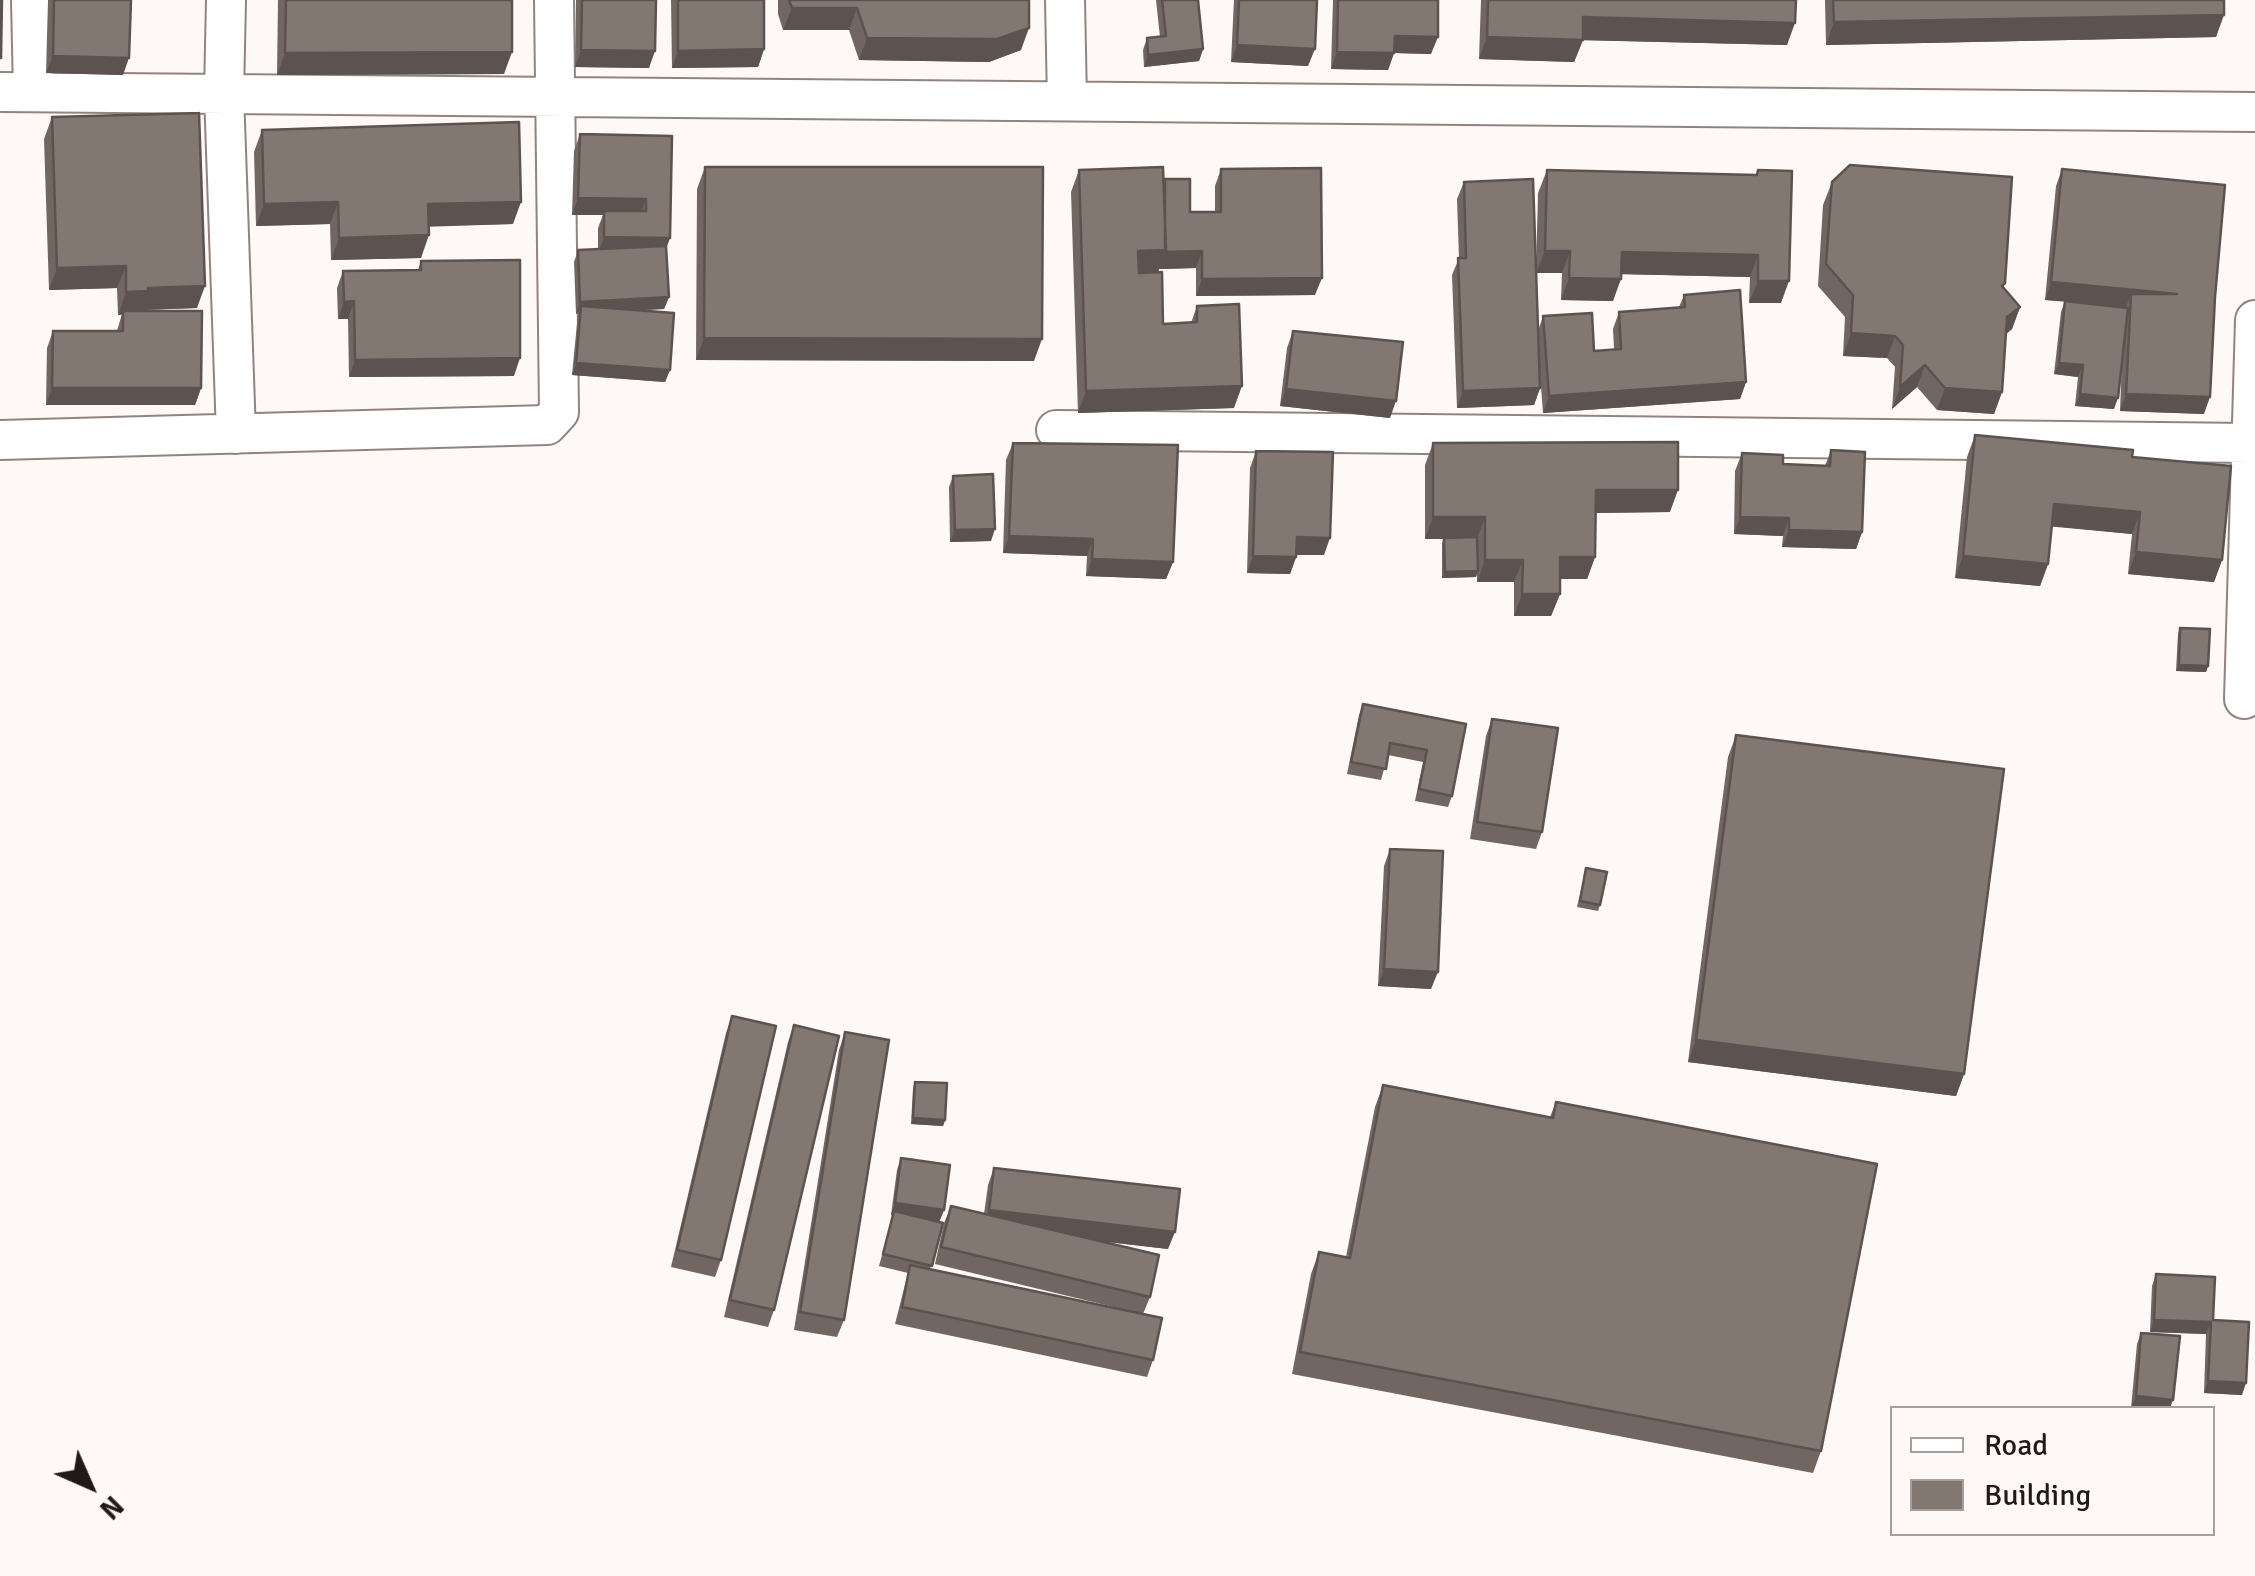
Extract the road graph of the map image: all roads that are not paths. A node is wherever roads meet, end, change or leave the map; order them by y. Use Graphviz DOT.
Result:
graph roads {
  1 [pos="31,0"];
  2 [pos="226,0"];
  3 [pos="554,0"];
  4 [pos="1065,0"];
  5 [pos="16,92"];
  6 [pos="224,94"];
  7 [pos="555,97"];
  8 [pos="1067,102"];
  9 [pos="2255,112"];
  10 [pos="2255,320"];
  11 [pos="1056,430"];
  12 [pos="236,434"];
  13 [pos="0,440"];
  14 [pos="2252,442"];
  15 [pos="2244,699"];
  1 -- 5 [label="street"];
  2 -- 6 [label="street"];
  3 -- 7 [label="street"];
  4 -- 8 [label="street"];
  5 -- 6 [label="street"];
  6 -- 7 [label="street"];
  6 -- 12 [label="street"];
  7 -- 8 [label="street"];
  7 -- 12 [label="street"];
  8 -- 9 [label="street"];
  10 -- 14 [label="street"];
  11 -- 14 [label="street"];
  12 -- 13 [label="street"];
  14 -- 15 [label="street"];
}
